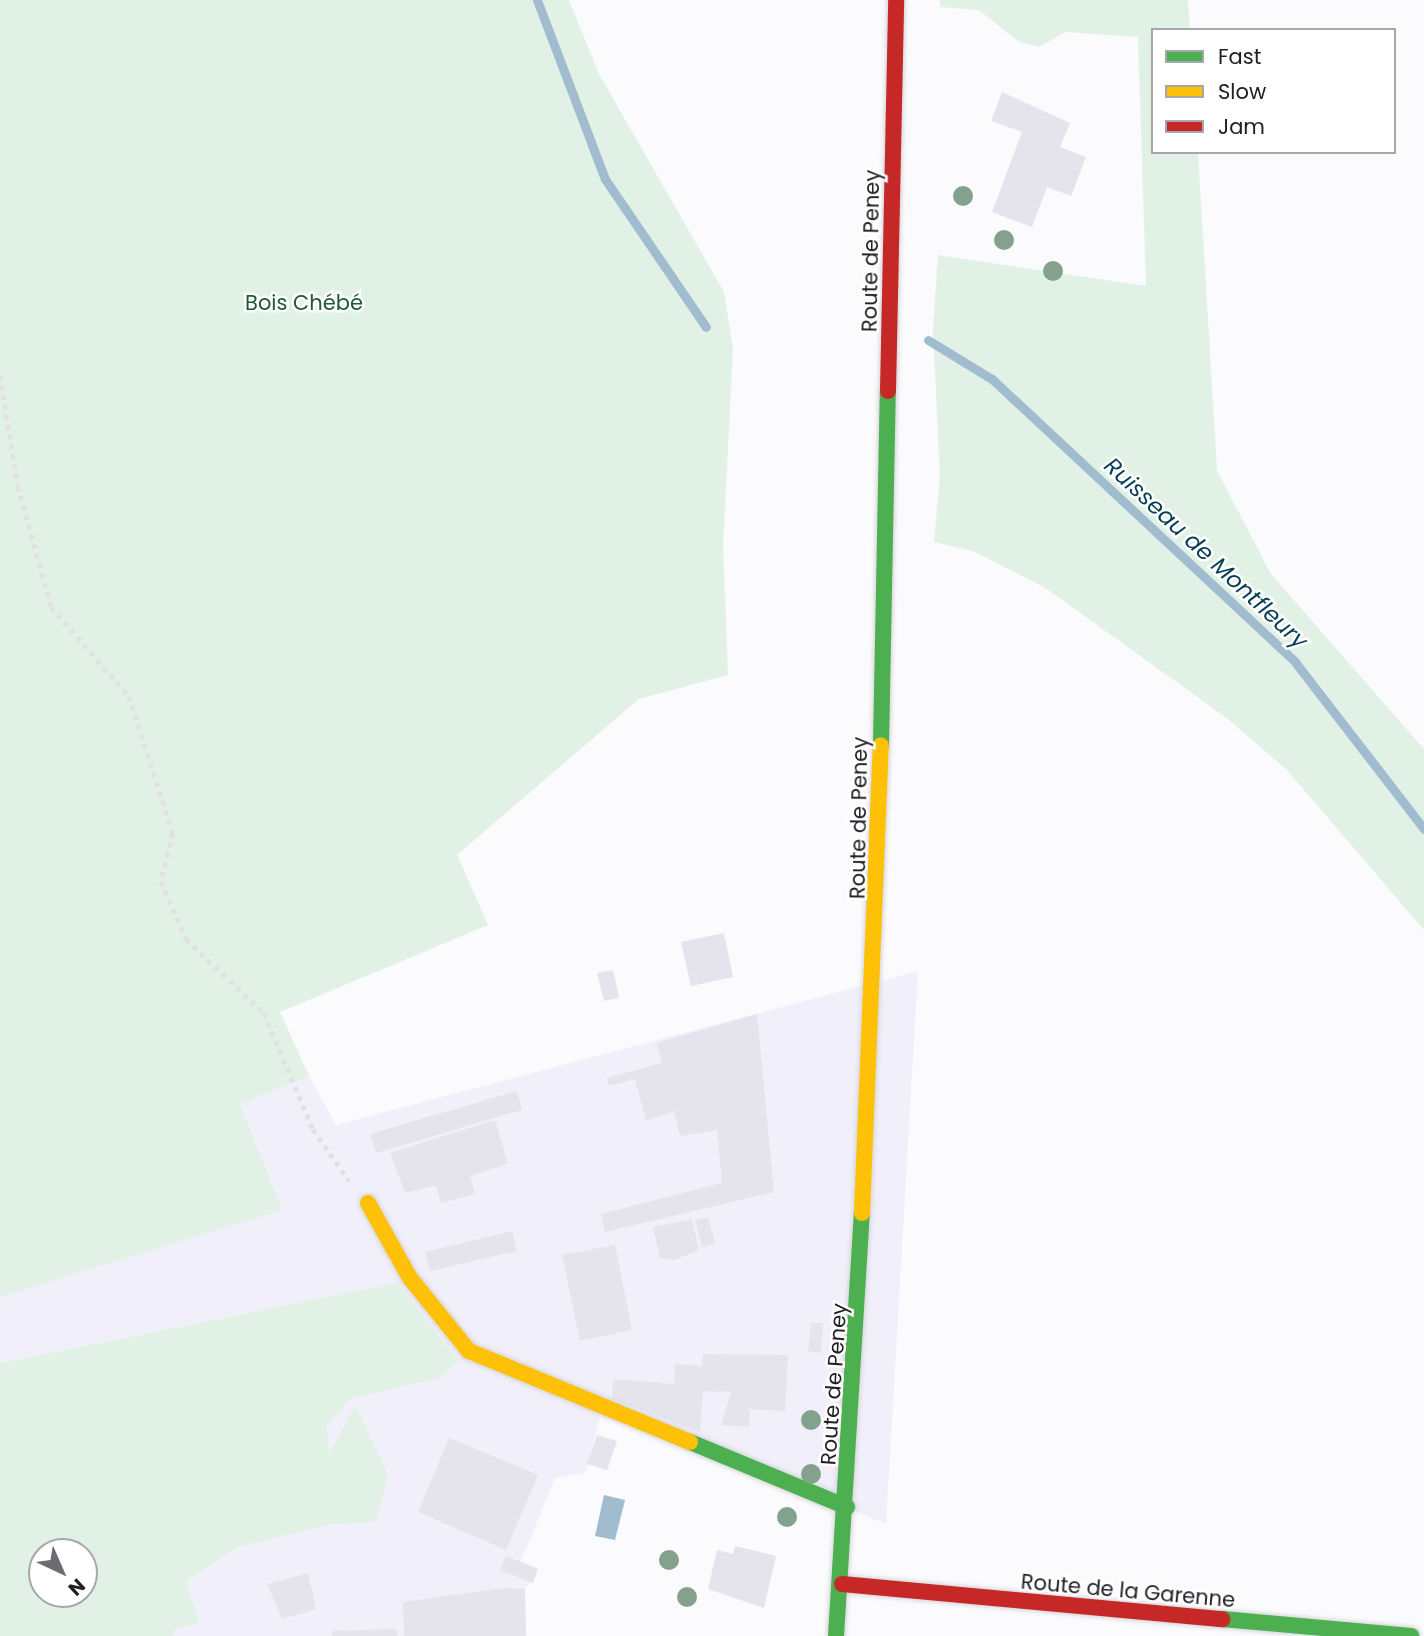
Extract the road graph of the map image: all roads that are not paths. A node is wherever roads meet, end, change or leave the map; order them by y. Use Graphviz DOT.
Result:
graph roads {
  1 [pos="896,0"];
  2 [pos="368,1203"];
  3 [pos="848,1507"];
  4 [pos="842,1584"];
  5 [pos="836,1636"];
  6 [pos="1411,1636"];
  1 -- 3 [label="main road, Route de Peney"];
  2 -- 3 [label="main road"];
  3 -- 4 [label="main road, Route de Peney"];
  4 -- 5 [label="main road, Route de Peney"];
  4 -- 6 [label="main road, Route de la Garenne"];
}
